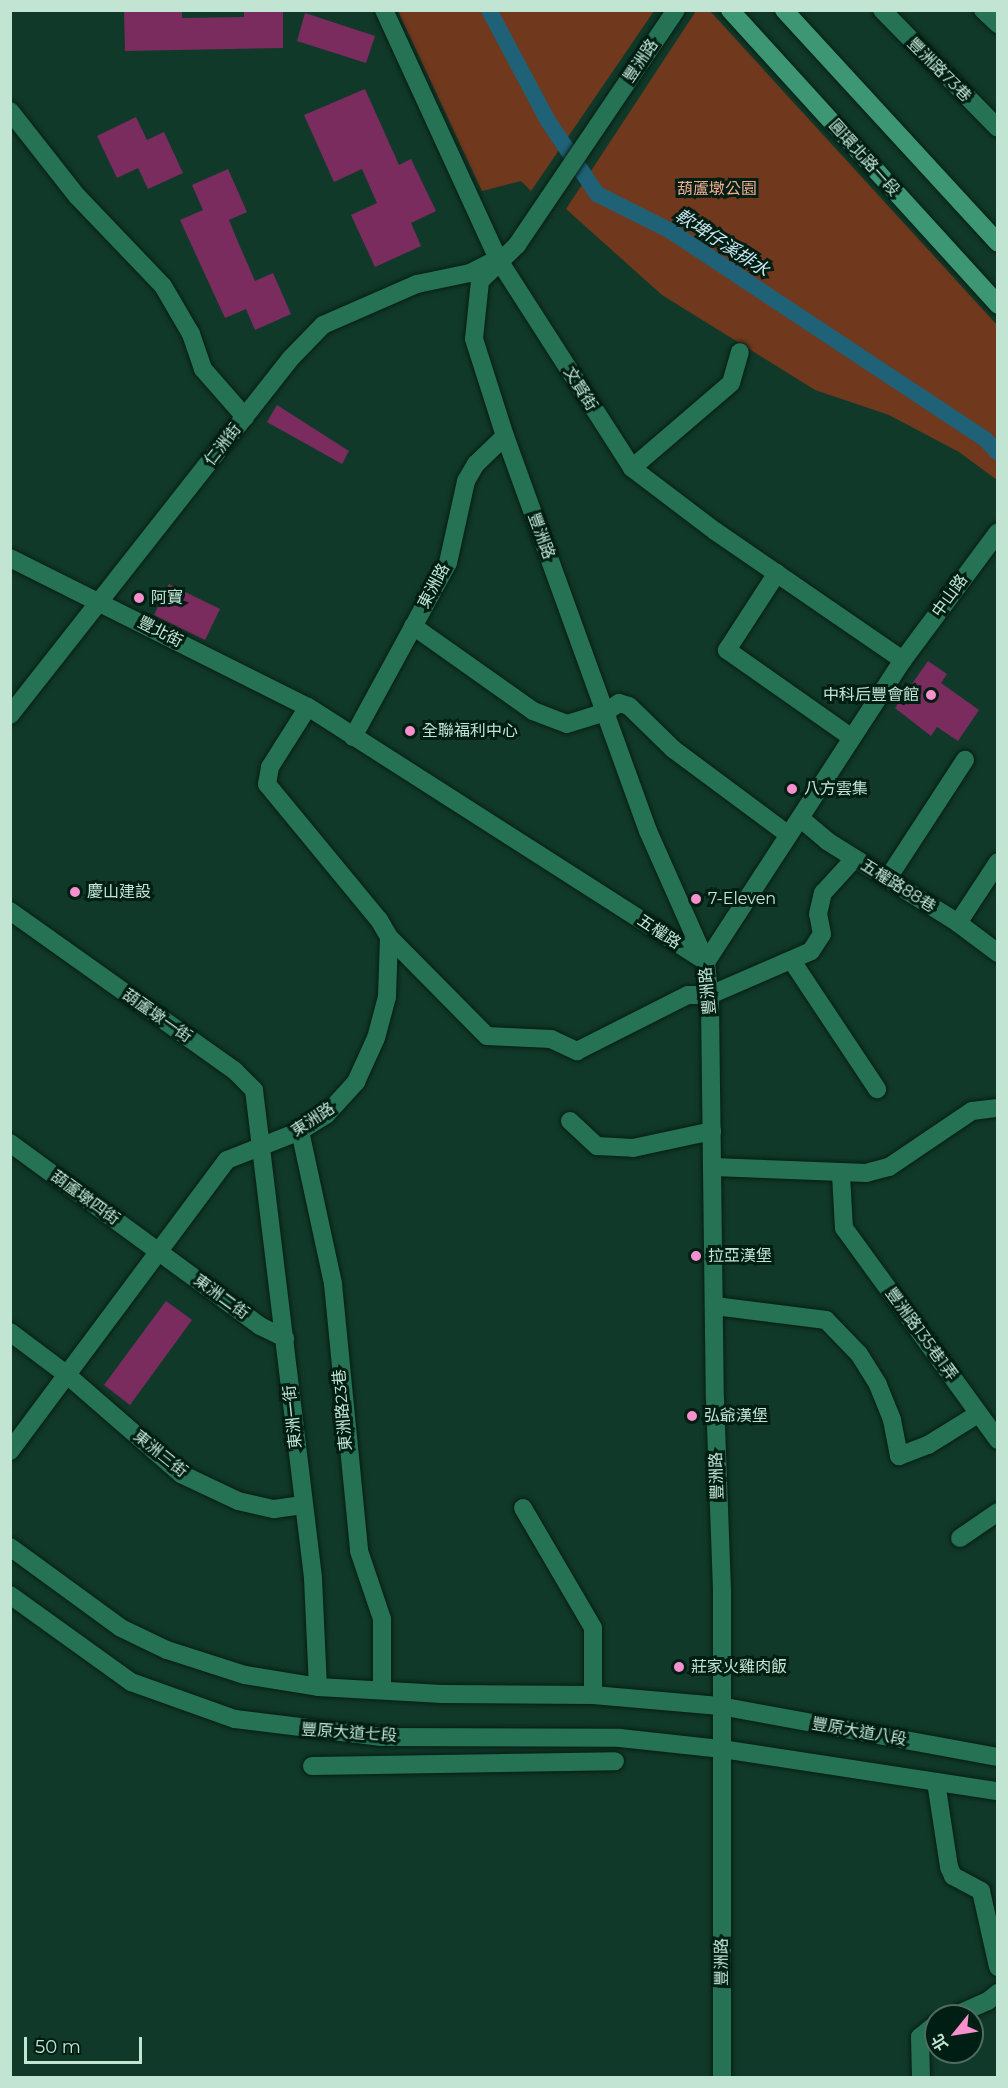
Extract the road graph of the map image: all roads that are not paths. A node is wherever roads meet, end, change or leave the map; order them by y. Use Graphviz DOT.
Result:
graph roads {
  1 [pos="384,10"];
  2 [pos="676,10"];
  3 [pos="730,10"];
  4 [pos="784,10"];
  5 [pos="882,10"];
  6 [pos="983,10"];
  7 [pos="998,24"];
  8 [pos="10,111"];
  9 [pos="998,128"];
  10 [pos="998,243"];
  11 [pos="498,259"];
  12 [pos="998,305"];
  13 [pos="740,352"];
  14 [pos="245,417"];
  15 [pos="505,436"];
  16 [pos="632,468"];
  17 [pos="998,532"];
  18 [pos="10,558"];
  19 [pos="777,573"];
  20 [pos="100,602"];
  21 [pos="412,626"];
  22 [pos="903,660"];
  23 [pos="308,707"];
  24 [pos="606,712"];
  25 [pos="10,715"];
  26 [pos="353,737"];
  27 [pos="851,737"];
  28 [pos="965,760"];
  29 [pos="800,818"];
  30 [pos="789,835"];
  31 [pos="854,859"];
  32 [pos="998,862"];
  33 [pos="888,878"];
  34 [pos="10,911"];
  35 [pos="958,923"];
  36 [pos="388,937"];
  37 [pos="998,953"];
  38 [pos="792,961"];
  39 [pos="706,962"];
  40 [pos="710,995"];
  41 [pos="877,1089"];
  42 [pos="998,1108"];
  43 [pos="570,1121"];
  44 [pos="300,1131"];
  45 [pos="712,1131"];
  46 [pos="10,1143"];
  47 [pos="263,1148"];
  48 [pos="714,1167"];
  49 [pos="841,1175"];
  50 [pos="160,1253"];
  51 [pos="715,1306"];
  52 [pos="10,1332"];
  53 [pos="285,1338"];
  54 [pos="66,1374"];
  55 [pos="978,1414"];
  56 [pos="998,1440"];
  57 [pos="10,1451"];
  58 [pos="303,1505"];
  59 [pos="523,1508"];
  60 [pos="998,1512"];
  61 [pos="960,1538"];
  62 [pos="10,1547"];
  63 [pos="10,1595"];
  64 [pos="318,1687"];
  65 [pos="382,1688"];
  66 [pos="593,1695"];
  67 [pos="720,1706"];
  68 [pos="511,1737"];
  69 [pos="722,1749"];
  70 [pos="998,1756"];
  71 [pos="615,1761"];
  72 [pos="509,1762"];
  73 [pos="312,1766"];
  74 [pos="936,1782"];
  75 [pos="998,1791"];
  76 [pos="998,1967"];
  77 [pos="998,1993"];
  78 [pos="981,2004"];
  79 [pos="924,2034"];
  80 [pos="722,2078"];
  81 [pos="921,2078"];
  1 -- 11 [label="street, 文賢街"];
  2 -- 11 [label="street, 豐洲路"];
  3 -- 12 [label="main road, 圓環北路一段"];
  4 -- 10 [label="main road"];
  5 -- 9 [label="street, 豐洲路73巷"];
  6 -- 7 [label="street"];
  8 -- 14 [label="street"];
  11 -- 14 [label="street, 仁洲街"];
  11 -- 15 [label="street, 豐洲路"];
  11 -- 16 [label="street, 文賢街"];
  13 -- 16 [label="street"];
  14 -- 20 [label="street, 仁洲街"];
  15 -- 21 [label="street, 東洲路"];
  15 -- 24 [label="street, 豐洲路"];
  16 -- 19 [label="street, 文賢街"];
  17 -- 22 [label="street, 中山路"];
  18 -- 20 [label="street, 豐北街"];
  19 -- 22 [label="street, 文賢街"];
  19 -- 27 [label="street"];
  20 -- 23 [label="street, 豐北街"];
  20 -- 25 [label="street, 仁洲街"];
  21 -- 24 [label="street"];
  21 -- 26 [label="street, 東洲路"];
  22 -- 27 [label="street"];
  23 -- 26 [label="street, 五權路"];
  23 -- 36 [label="street"];
  24 -- 30 [label="street"];
  24 -- 39 [label="street, 豐洲路"];
  26 -- 39 [label="street, 五權路"];
  27 -- 29 [label="street"];
  28 -- 33 [label="street"];
  29 -- 30 [label="street"];
  29 -- 31 [label="street, 五權路88巷"];
  30 -- 39 [label="street"];
  31 -- 33 [label="street, 五權路88巷"];
  31 -- 38 [label="street"];
  32 -- 35 [label="street"];
  33 -- 35 [label="street, 五權路88巷"];
  34 -- 47 [label="street, 葫蘆墩一街"];
  35 -- 37 [label="street, 五權路88巷"];
  36 -- 40 [label="street"];
  36 -- 44 [label="street, 東洲路"];
  38 -- 40 [label="street"];
  38 -- 41 [label="street"];
  39 -- 40 [label="street, 豐洲路"];
  40 -- 45 [label="street, 豐洲路"];
  42 -- 49 [label="street"];
  43 -- 45 [label="street"];
  44 -- 47 [label="street, 東洲路"];
  44 -- 65 [label="street, 東洲路23巷"];
  45 -- 48 [label="street, 豐洲路"];
  46 -- 50 [label="street, 葫蘆墩四街"];
  47 -- 50 [label="street, 東洲路"];
  47 -- 53 [label="street, 東洲一街"];
  48 -- 49 [label="street"];
  48 -- 51 [label="street, 豐洲路"];
  49 -- 55 [label="street, 豐洲路135巷1弄"];
  50 -- 53 [label="street, 東洲二街"];
  50 -- 54 [label="street, 東洲路"];
  51 -- 55 [label="street"];
  51 -- 67 [label="street, 豐洲路"];
  52 -- 54 [label="street, 東洲三街"];
  53 -- 58 [label="street, 東洲一街"];
  54 -- 57 [label="street, 東洲路"];
  54 -- 58 [label="street, 東洲三街"];
  55 -- 56 [label="street, 豐洲路135巷1弄"];
  58 -- 64 [label="street, 東洲一街"];
  59 -- 66 [label="street"];
  60 -- 61 [label="street"];
  62 -- 64 [label="street"];
  63 -- 68 [label="street, 豐原大道七段"];
  64 -- 65 [label="street"];
  65 -- 66 [label="street"];
  66 -- 67 [label="street"];
  67 -- 69 [label="street, 豐洲路"];
  67 -- 70 [label="street, 豐原大道八段"];
  68 -- 69 [label="street, 豐原大道七段"];
  68 -- 72 [label="street"];
  69 -- 74 [label="street"];
  69 -- 80 [label="street, 豐洲路"];
  71 -- 72 [label="street"];
  72 -- 73 [label="street"];
  74 -- 75 [label="street"];
  74 -- 76 [label="street"];
  77 -- 78 [label="street"];
  79 -- 81 [label="street"];
}
